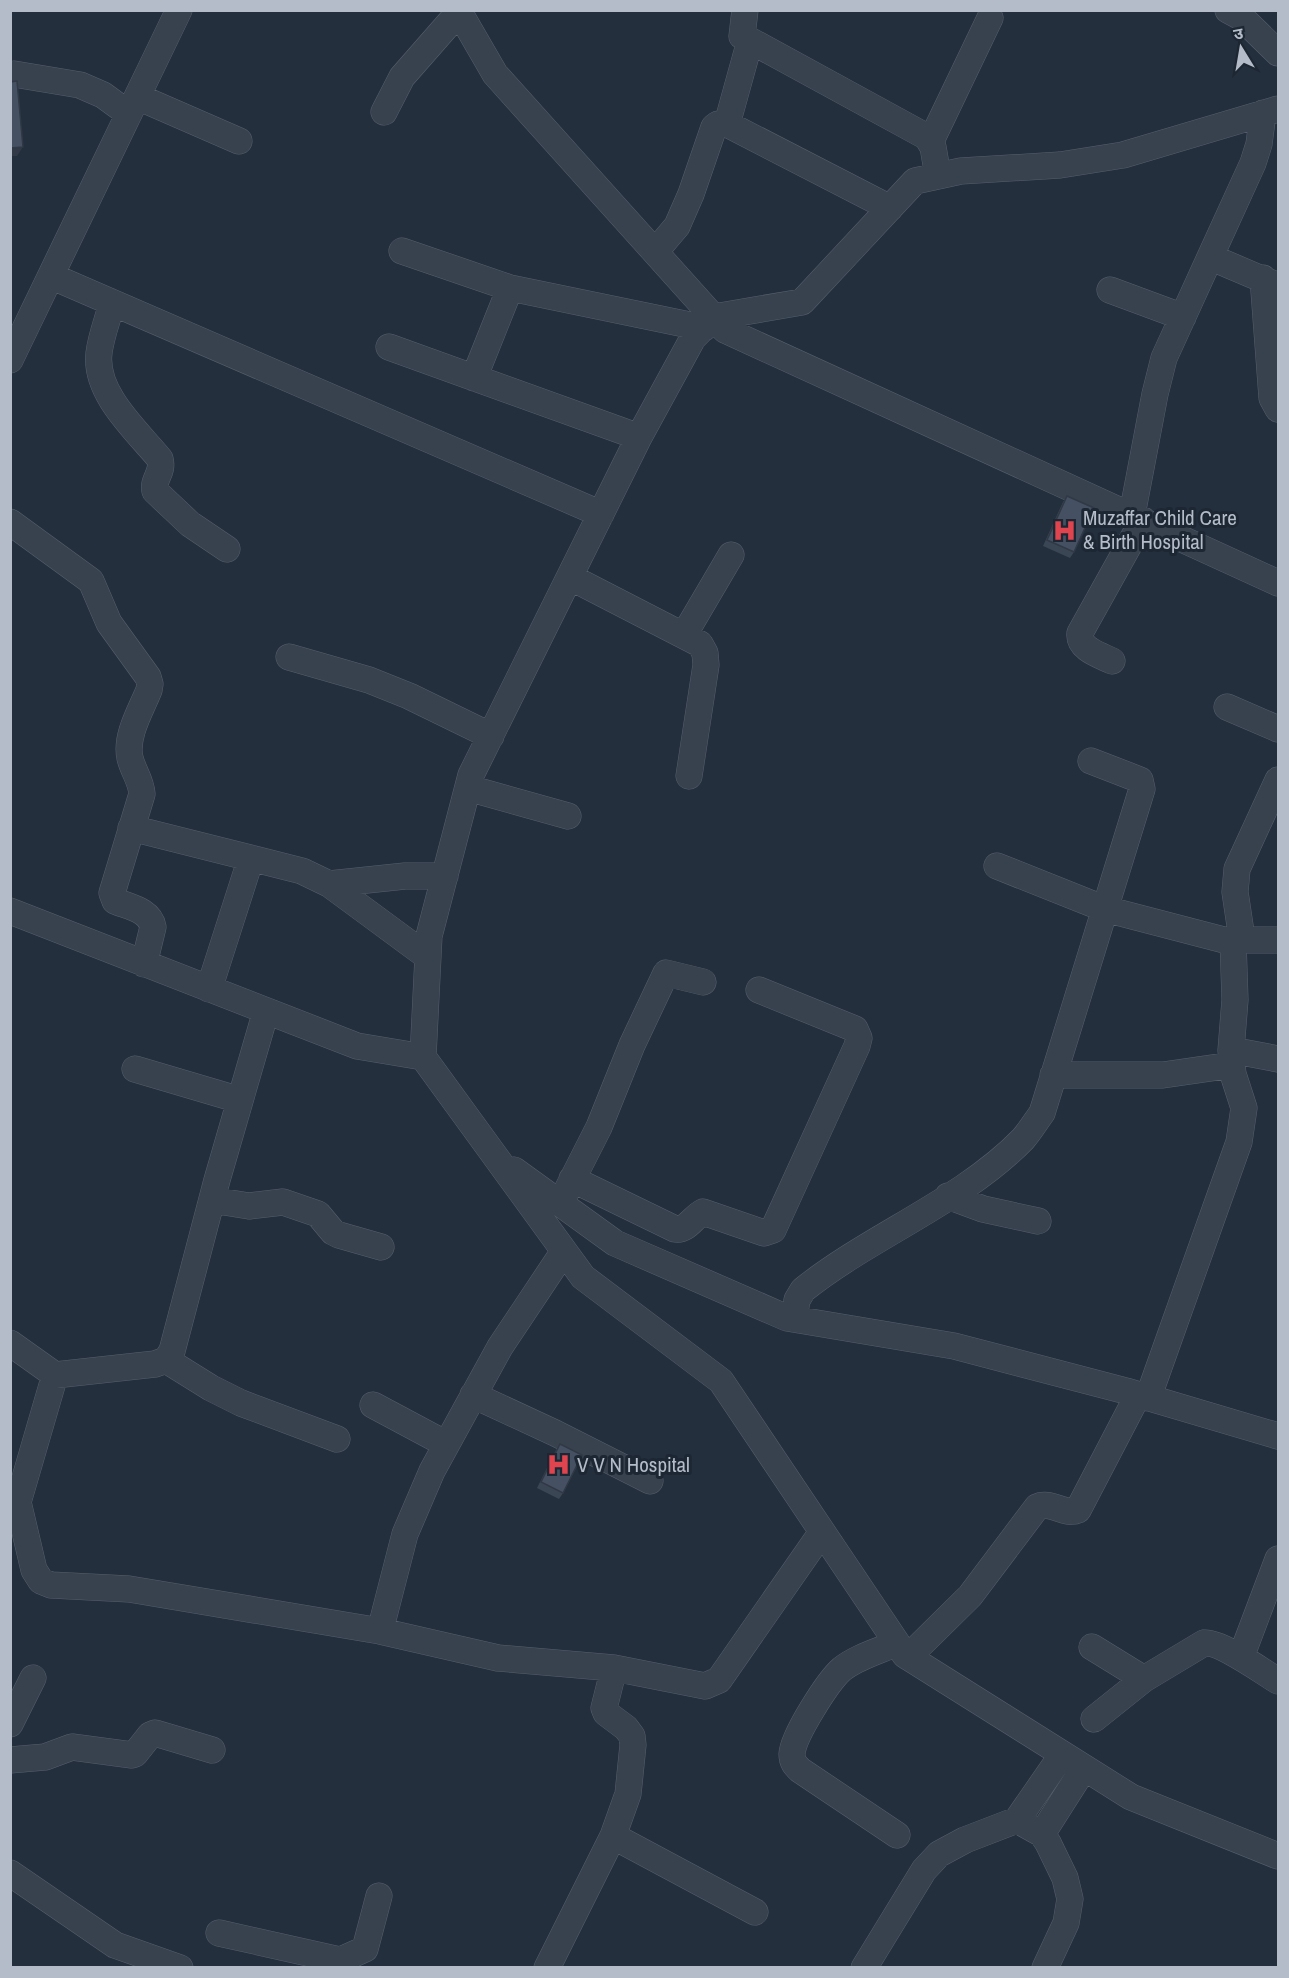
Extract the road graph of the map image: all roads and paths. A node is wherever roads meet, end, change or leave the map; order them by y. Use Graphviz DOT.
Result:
graph roads {
  1 [pos="179,10"];
  2 [pos="745,10"];
  3 [pos="1228,10"];
  4 [pos="459,11"];
  5 [pos="990,18"];
  6 [pos="750,41"];
  7 [pos="1278,53"];
  8 [pos="14,74"];
  9 [pos="134,105"];
  10 [pos="1271,111"];
  11 [pos="384,112"];
  12 [pos="728,124"];
  13 [pos="238,141"];
  14 [pos="931,141"];
  15 [pos="938,176"];
  16 [pos="890,208"];
  17 [pos="402,251"];
  18 [pos="655,252"];
  19 [pos="1210,257"];
  20 [pos="51,276"];
  21 [pos="1270,282"];
  22 [pos="510,288"];
  23 [pos="1110,290"];
  24 [pos="112,303"];
  25 [pos="1183,317"];
  26 [pos="709,323"];
  27 [pos="388,347"];
  28 [pos="10,360"];
  29 [pos="474,378"];
  30 [pos="1278,409"];
  31 [pos="639,437"];
  32 [pos="601,514"];
  33 [pos="1138,518"];
  34 [pos="10,522"];
  35 [pos="227,549"];
  36 [pos="731,555"];
  37 [pos="570,577"];
  38 [pos="1278,583"];
  39 [pos="684,635"];
  40 [pos="289,657"];
  41 [pos="1112,662"];
  42 [pos="1227,707"];
  43 [pos="1278,729"];
  44 [pos="491,736"];
  45 [pos="1091,761"];
  46 [pos="689,776"];
  47 [pos="1278,780"];
  48 [pos="468,788"];
  49 [pos="568,816"];
  50 [pos="131,828"];
  51 [pos="250,858"];
  52 [pos="998,866"];
  53 [pos="445,876"];
  54 [pos="329,884"];
  55 [pos="1105,909"];
  56 [pos="10,911"];
  57 [pos="1238,940"];
  58 [pos="1278,940"];
  59 [pos="428,957"];
  60 [pos="144,964"];
  61 [pos="703,982"];
  62 [pos="209,989"];
  63 [pos="759,990"];
  64 [pos="266,1011"];
  65 [pos="423,1057"];
  66 [pos="1232,1057"];
  67 [pos="1278,1059"];
  68 [pos="135,1069"];
  69 [pos="1053,1075"];
  70 [pos="240,1100"];
  71 [pos="494,1155"];
  72 [pos="572,1179"];
  73 [pos="948,1196"];
  74 [pos="212,1200"];
  75 [pos="560,1203"];
  76 [pos="1038,1221"];
  77 [pos="381,1247"];
  78 [pos="564,1251"];
  79 [pos="794,1319"];
  80 [pos="10,1343"];
  81 [pos="166,1360"];
  82 [pos="55,1375"];
  83 [pos="473,1395"];
  84 [pos="1143,1396"];
  85 [pos="373,1406"];
  86 [pos="1278,1436"];
  87 [pos="337,1439"];
  88 [pos="446,1444"];
  89 [pos="650,1481"];
  90 [pos="14,1510"];
  91 [pos="822,1532"];
  92 [pos="1278,1559"];
  93 [pos="380,1631"];
  94 [pos="1092,1647"];
  95 [pos="903,1650"];
  96 [pos="1240,1657"];
  97 [pos="614,1668"];
  98 [pos="33,1678"];
  99 [pos="1144,1679"];
  100 [pos="1278,1681"];
  101 [pos="1094,1719"];
  102 [pos="10,1724"];
  103 [pos="212,1750"];
  104 [pos="1062,1755"];
  105 [pos="10,1760"];
  106 [pos="1084,1768"];
  107 [pos="1017,1820"];
  108 [pos="1042,1834"];
  109 [pos="897,1835"];
  110 [pos="613,1836"];
  111 [pos="1278,1856"];
  112 [pos="10,1873"];
  113 [pos="379,1896"];
  114 [pos="755,1912"];
  115 [pos="219,1933"];
  116 [pos="342,1964"];
  117 [pos="180,1968"];
  118 [pos="547,1968"];
  119 [pos="864,1968"];
  120 [pos="1045,1968"];
  1 -- 9 [label="street"];
  2 -- 6 [label="street"];
  3 -- 7 [label="street"];
  4 -- 11 [label="street"];
  4 -- 18 [label="street"];
  5 -- 14 [label="street"];
  6 -- 12 [label="street"];
  6 -- 14 [label="street"];
  8 -- 9 [label="street"];
  9 -- 13 [label="street"];
  9 -- 20 [label="street"];
  10 -- 15 [label="street"];
  10 -- 19 [label="street"];
  12 -- 16 [label="street"];
  12 -- 18 [label="street"];
  14 -- 15 [label="street"];
  15 -- 16 [label="street"];
  16 -- 26 [label="street"];
  17 -- 22 [label="street"];
  18 -- 26 [label="street"];
  19 -- 21 [label="street"];
  19 -- 25 [label="street"];
  20 -- 24 [label="street"];
  20 -- 28 [label="street"];
  21 -- 30 [label="street"];
  22 -- 26 [label="street"];
  22 -- 29 [label="street"];
  23 -- 25 [label="street"];
  24 -- 32 [label="street"];
  24 -- 35 [label="street"];
  25 -- 33 [label="street"];
  26 -- 31 [label="street"];
  26 -- 33 [label="street"];
  27 -- 29 [label="street"];
  29 -- 31 [label="street"];
  31 -- 32 [label="street"];
  32 -- 37 [label="street"];
  33 -- 38 [label="street"];
  33 -- 41 [label="street"];
  34 -- 50 [label="street"];
  36 -- 39 [label="street"];
  37 -- 39 [label="street"];
  37 -- 44 [label="street"];
  39 -- 46 [label="street"];
  40 -- 44 [label="street"];
  42 -- 43 [label="street"];
  44 -- 48 [label="street"];
  45 -- 55 [label="street"];
  47 -- 57 [label="street"];
  48 -- 49 [label="street"];
  48 -- 53 [label="street"];
  50 -- 51 [label="street"];
  50 -- 60 [label="street"];
  51 -- 54 [label="street"];
  51 -- 62 [label="street"];
  52 -- 55 [label="street"];
  53 -- 54 [label="street"];
  53 -- 59 [label="street"];
  54 -- 59 [label="street"];
  55 -- 57 [label="street"];
  55 -- 69 [label="street"];
  56 -- 60 [label="street"];
  57 -- 58 [label="street"];
  57 -- 66 [label="street"];
  59 -- 65 [label="street"];
  60 -- 62 [label="street"];
  61 -- 72 [label="street"];
  62 -- 64 [label="street"];
  63 -- 72 [label="street"];
  64 -- 65 [label="street"];
  64 -- 70 [label="street"];
  65 -- 71 [label="street"];
  66 -- 67 [label="street"];
  66 -- 69 [label="street"];
  66 -- 84 [label="street"];
  68 -- 70 [label="street"];
  69 -- 73 [label="street"];
  70 -- 74 [label="street"];
  71 -- 75 [label="street"];
  71 -- 78 [label="street"];
  72 -- 75 [label="street"];
  73 -- 76 [label="street"];
  73 -- 79 [label="street"];
  74 -- 77 [label="street"];
  74 -- 81 [label="street"];
  75 -- 79 [label="street"];
  78 -- 83 [label="street"];
  78 -- 91 [label="street"];
  79 -- 84 [label="street"];
  80 -- 82 [label="street"];
  81 -- 82 [label="street"];
  81 -- 87 [label="street"];
  82 -- 90 [label="street"];
  83 -- 88 [label="street"];
  83 -- 89 [label="street"];
  84 -- 86 [label="street"];
  84 -- 95 [label="street"];
  85 -- 88 [label="street"];
  88 -- 93 [label="street"];
  90 -- 93 [label="street"];
  91 -- 95 [label="street"];
  91 -- 97 [label="street"];
  92 -- 96 [label="street"];
  93 -- 97 [label="street"];
  94 -- 99 [label="street"];
  95 -- 104 [label="street"];
  95 -- 109 [label="street"];
  96 -- 99 [label="street"];
  96 -- 100 [label="street"];
  97 -- 110 [label="street"];
  98 -- 102 [label="street"];
  99 -- 101 [label="street"];
  103 -- 105 [label="street"];
  104 -- 106 [label="street"];
  104 -- 107 [label="street"];
  106 -- 108 [label="street"];
  106 -- 111 [label="street"];
  107 -- 108 [label="street"];
  107 -- 119 [label="street"];
  108 -- 120 [label="street"];
  110 -- 114 [label="street"];
  110 -- 118 [label="street"];
  112 -- 117 [label="street"];
  113 -- 116 [label="street"];
  115 -- 116 [label="street"];
}
